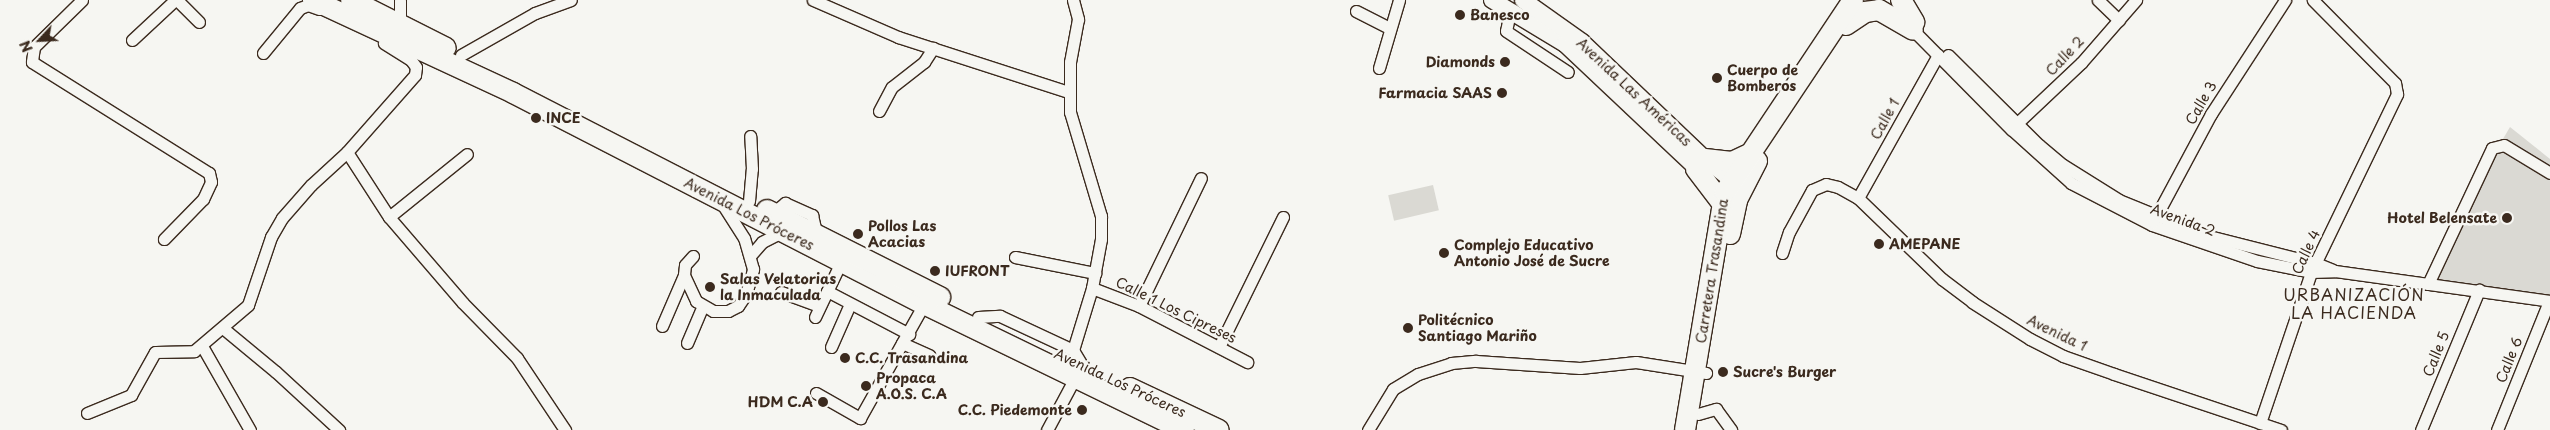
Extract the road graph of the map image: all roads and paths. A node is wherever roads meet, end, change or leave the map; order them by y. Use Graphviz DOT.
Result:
graph roads {
  1 [pos="82,0"];
  2 [pos="176,0"];
  3 [pos="351,0"];
  4 [pos="400,0"];
  5 [pos="571,0"];
  6 [pos="814,0"];
  7 [pos="1072,0"];
  8 [pos="1399,0"];
  9 [pos="1492,0"];
  10 [pos="1523,0"];
  11 [pos="1853,0"];
  12 [pos="1864,0"];
  13 [pos="1883,0"];
  14 [pos="1894,0"];
  15 [pos="1901,0"];
  16 [pos="2098,0"];
  17 [pos="2136,0"];
  18 [pos="2285,0"];
  19 [pos="2313,0"];
  20 [pos="323,6"];
  21 [pos="1356,11"];
  22 [pos="1510,12"];
  23 [pos="2119,20"];
  24 [pos="199,22"];
  25 [pos="400,24"];
  26 [pos="1846,26"];
  27 [pos="1913,26"];
  28 [pos="1390,28"];
  29 [pos="132,40"];
  30 [pos="933,48"];
  31 [pos="263,53"];
  32 [pos="461,55"];
  33 [pos="1938,55"];
  34 [pos="1379,68"];
  35 [pos="1568,72"];
  36 [pos="1068,92"];
  37 [pos="879,111"];
  38 [pos="2014,126"];
  39 [pos="750,136"];
  40 [pos="347,152"];
  41 [pos="467,154"];
  42 [pos="1747,155"];
  43 [pos="1700,164"];
  44 [pos="2550,173"];
  45 [pos="1200,178"];
  46 [pos="1731,192"];
  47 [pos="718,198"];
  48 [pos="1858,198"];
  49 [pos="749,201"];
  50 [pos="389,217"];
  51 [pos="1283,217"];
  52 [pos="2154,221"];
  53 [pos="736,227"];
  54 [pos="782,232"];
  55 [pos="164,239"];
  56 [pos="762,242"];
  57 [pos="1782,253"];
  58 [pos="693,256"];
  59 [pos="750,256"];
  60 [pos="1015,256"];
  61 [pos="841,262"];
  62 [pos="2314,268"];
  63 [pos="1095,273"];
  64 [pos="684,275"];
  65 [pos="2428,284"];
  66 [pos="1092,288"];
  67 [pos="2478,290"];
  68 [pos="827,291"];
  69 [pos="781,292"];
  70 [pos="2550,301"];
  71 [pos="850,304"];
  72 [pos="924,304"];
  73 [pos="1139,306"];
  74 [pos="702,307"];
  75 [pos="662,326"];
  76 [pos="224,329"];
  77 [pos="905,338"];
  78 [pos="687,343"];
  79 [pos="202,346"];
  80 [pos="831,347"];
  81 [pos="1219,347"];
  82 [pos="929,355"];
  83 [pos="1246,362"];
  84 [pos="1077,364"];
  85 [pos="1701,372"];
  86 [pos="816,393"];
  87 [pos="87,413"];
  88 [pos="1697,422"];
  89 [pos="2260,423"];
  90 [pos="1177,429"];
  91 [pos="250,430"];
  92 [pos="339,430"];
  93 [pos="565,430"];
  94 [pos="1047,430"];
  95 [pos="1219,430"];
  96 [pos="1368,430"];
  97 [pos="1685,430"];
  98 [pos="1731,430"];
  99 [pos="2281,430"];
  100 [pos="2421,430"];
  101 [pos="2497,430"];
  1 -- 55 [label="street"];
  2 -- 24 [label="street"];
  2 -- 29 [label="street"];
  3 -- 25 [label="highway, Avenida Los Próceres"];
  4 -- 25 [label="street"];
  5 -- 32 [label="street"];
  6 -- 30 [label="street"];
  7 -- 36 [label="street"];
  8 -- 28 [label="street"];
  9 -- 22 [label="street, Avenida Las Américas"];
  10 -- 43 [label="street, Avenida Las Américas"];
  11 -- 42 [label="highway, Carretera Trasandina"];
  12 -- 26 [label="highway, Carretera Trasandina"];
  13 -- 27 [label="street"];
  14 -- 27 [label="street"];
  15 -- 27 [label="highway"];
  16 -- 23 [label="street"];
  17 -- 23 [label="street, Calle 2"];
  18 -- 52 [label="street, Calle 3"];
  19 -- 62 [label="street, Calle 4"];
  20 -- 31 [label="street"];
  20 -- 40 [label="street"];
  20 -- 47 [label="highway, Avenida Los Próceres"];
  21 -- 28 [label="street"];
  22 -- 35 [label="street"];
  22 -- 43 [label="street, Avenida Las Américas"];
  23 -- 38 [label="street, Calle 2"];
  25 -- 32 [label="highway, Avenida Los Próceres"];
  26 -- 27 [label="highway"];
  26 -- 46 [label="highway, Carretera Trasandina"];
  27 -- 33 [label="street"];
  27 -- 38 [label="street"];
  28 -- 34 [label="street"];
  30 -- 36 [label="street"];
  30 -- 37 [label="street"];
  32 -- 49 [label="highway, Avenida Los Próceres"];
  33 -- 38 [label="street"];
  33 -- 48 [label="street, Calle 1"];
  36 -- 63 [label="street"];
  38 -- 52 [label="street"];
  39 -- 49 [label="street"];
  40 -- 50 [label="street"];
  40 -- 76 [label="street"];
  41 -- 50 [label="street"];
  42 -- 43 [label="highway"];
  42 -- 46 [label="highway, Carretera Trasandina"];
  43 -- 46 [label="highway"];
  44 -- 65 [label="street"];
  45 -- 73 [label="street"];
  46 -- 85 [label="highway, Carretera Trasandina"];
  47 -- 53 [label="street"];
  47 -- 54 [label="highway, Avenida Los Próceres"];
  48 -- 57 [label="street"];
  48 -- 89 [label="street, Avenida 1"];
  49 -- 84 [label="highway, Avenida Los Próceres"];
  50 -- 93 [label="street"];
  51 -- 81 [label="street"];
  52 -- 62 [label="street"];
  53 -- 56 [label="street"];
  53 -- 59 [label="street"];
  54 -- 56 [label="street"];
  54 -- 61 [label="highway, Avenida Los Próceres"];
  56 -- 59 [label="street"];
  58 -- 64 [label="street"];
  59 -- 74 [label="street"];
  60 -- 63 [label="street"];
  61 -- 68 [label="street"];
  61 -- 72 [label="highway, Avenida Los Próceres"];
  62 -- 65 [label="street"];
  62 -- 89 [label="street, Calle 4"];
  63 -- 66 [label="street"];
  64 -- 74 [label="street"];
  64 -- 75 [label="street"];
  65 -- 67 [label="street"];
  66 -- 73 [label="street, Calle 1 Los Cipreses"];
  66 -- 84 [label="street"];
  67 -- 70 [label="street"];
  67 -- 100 [label="street, Calle 5"];
  68 -- 69 [label="street"];
  68 -- 71 [label="street"];
  70 -- 101 [label="street, Calle 6"];
  71 -- 77 [label="street"];
  71 -- 80 [label="street"];
  72 -- 77 [label="street"];
  72 -- 84 [label="highway, Avenida Los Próceres"];
  73 -- 81 [label="street, Calle 1 Los Cipreses"];
  74 -- 78 [label="street"];
  76 -- 79 [label="street"];
  76 -- 92 [label="street"];
  77 -- 82 [label="street"];
  77 -- 86 [label="street"];
  79 -- 87 [label="street"];
  79 -- 91 [label="street"];
  81 -- 83 [label="street, Calle 1 Los Cipreses"];
  84 -- 90 [label="highway, Avenida Los Próceres"];
  84 -- 94 [label="street"];
  84 -- 95 [label="highway, Avenida Los Próceres"];
  85 -- 88 [label="highway, Carretera Trasandina"];
  85 -- 96 [label="street"];
  85 -- 97 [label="highway, Carretera Trasandina"];
  88 -- 98 [label="street"];
  89 -- 99 [label="street, Avenida 1"];
}
